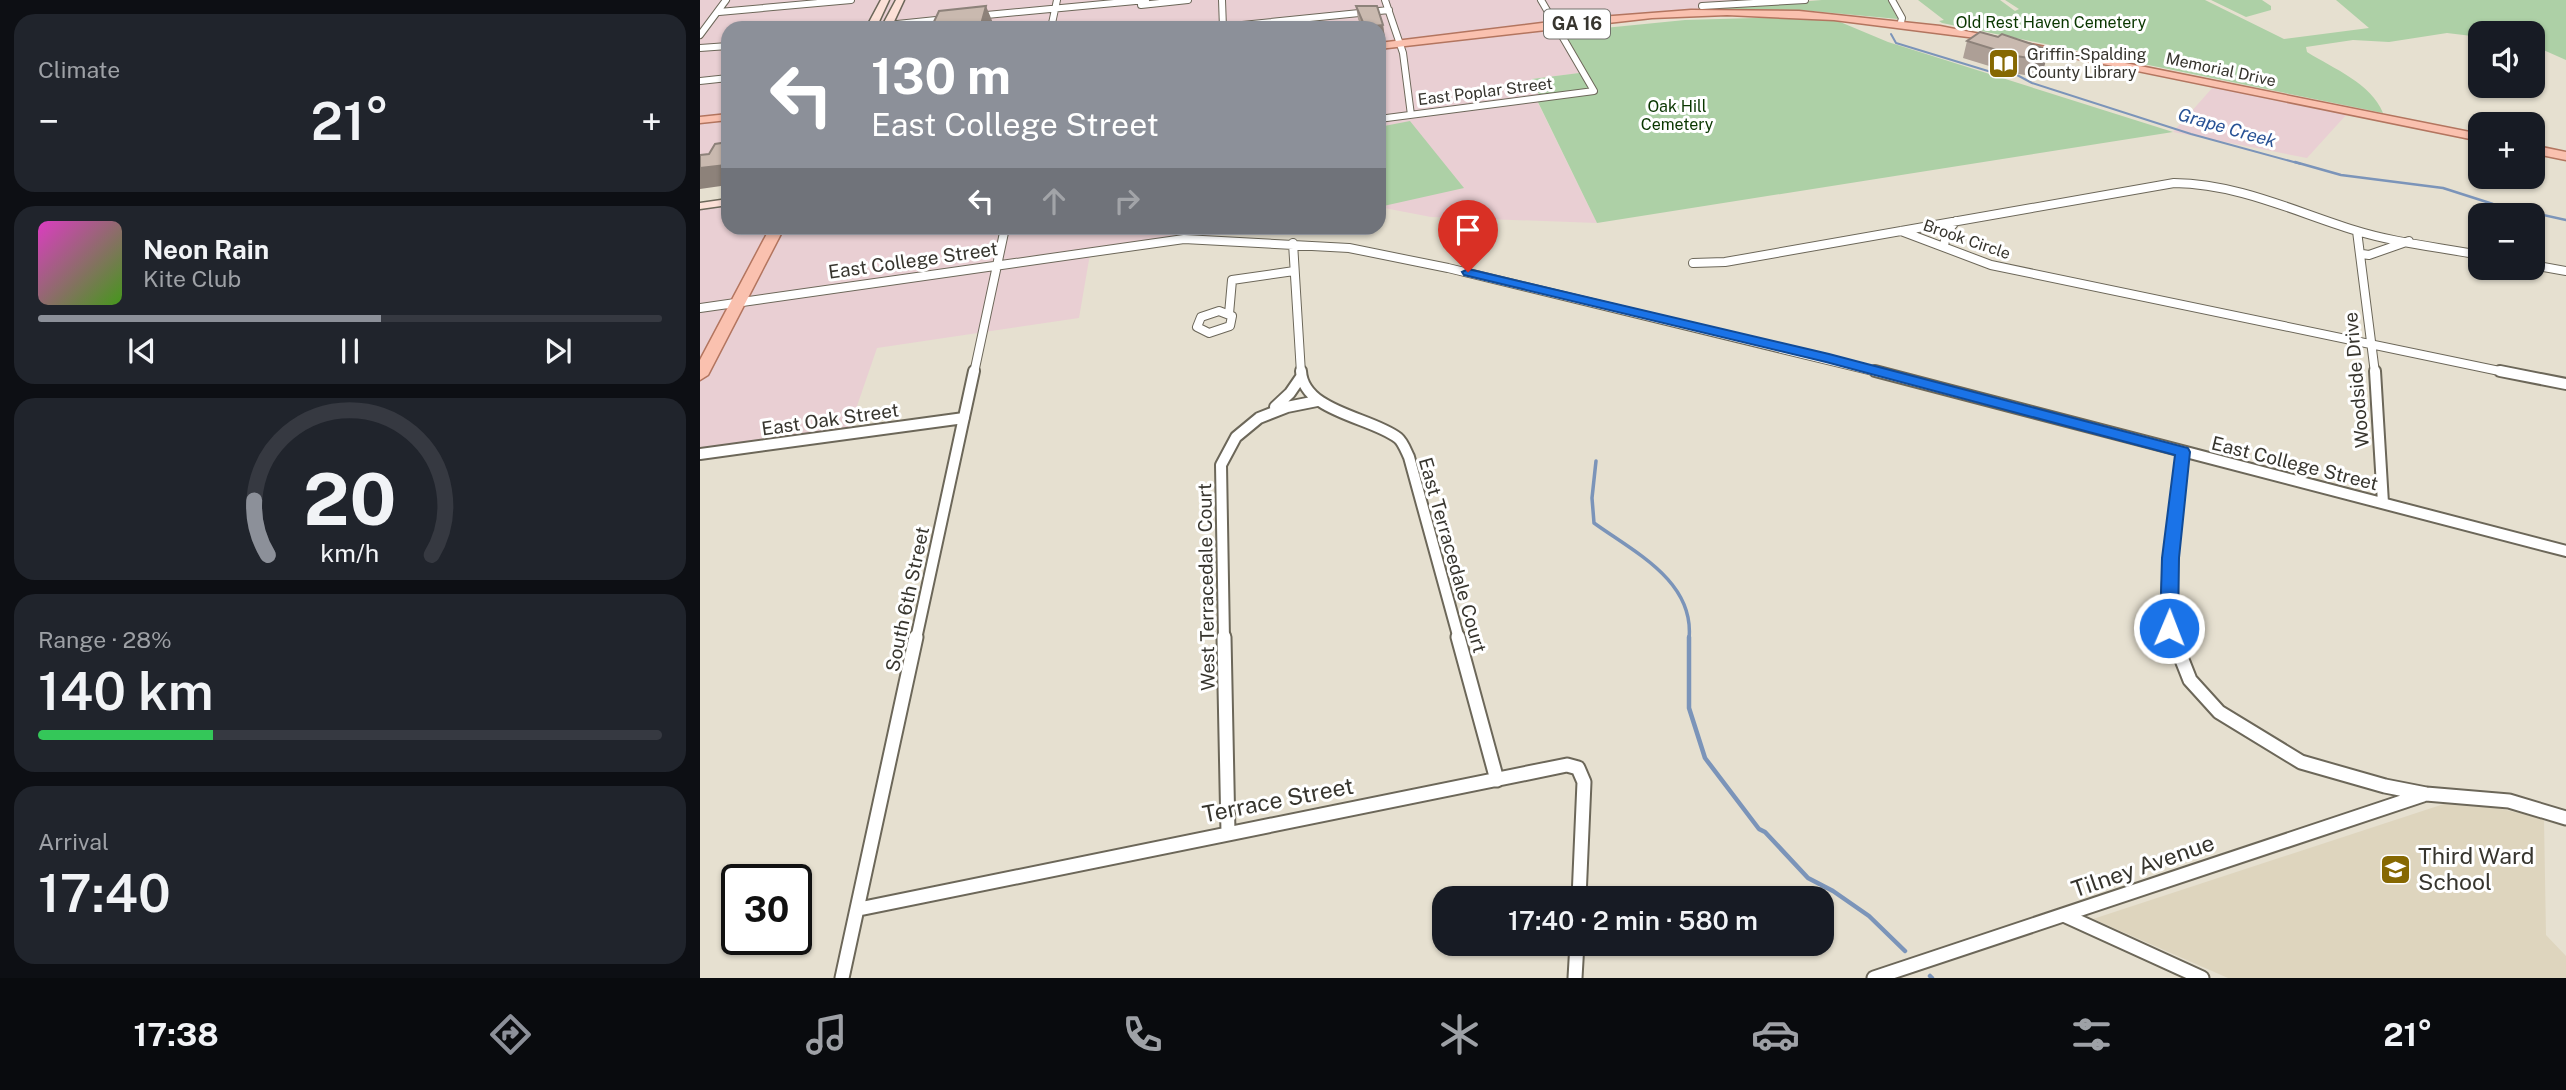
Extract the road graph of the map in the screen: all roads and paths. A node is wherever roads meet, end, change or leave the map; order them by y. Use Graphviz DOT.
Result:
graph roads {
  1 [pos="728,0"];
  2 [pos="852,0"];
  3 [pos="885,0"];
  4 [pos="900,0"];
  5 [pos="1057,0"];
  6 [pos="1146,0"];
  7 [pos="1188,0"];
  8 [pos="1222,0"];
  9 [pos="1385,0"];
  10 [pos="1541,0"];
  11 [pos="1805,0"];
  12 [pos="1892,0"];
  13 [pos="1701,6"];
  14 [pos="1389,10"];
  15 [pos="720,11"];
  16 [pos="1055,11"];
  17 [pos="968,19"];
  18 [pos="874,21"];
  19 [pos="890,21"];
  20 [pos="944,21"];
  21 [pos="949,21"];
  22 [pos="1053,21"];
  23 [pos="1223,21"];
  24 [pos="1282,21"];
  25 [pos="1901,22"];
  26 [pos="1556,27"];
  27 [pos="700,35"];
  28 [pos="721,44"];
  29 [pos="1400,44"];
  30 [pos="1386,45"];
  31 [pos="700,46"];
  32 [pos="721,79"];
  33 [pos="700,81"];
  34 [pos="1411,115"];
  35 [pos="721,118"];
  36 [pos="1386,118"];
  37 [pos="700,120"];
  38 [pos="2468,136"];
  39 [pos="2545,152"];
  40 [pos="2566,156"];
  41 [pos="721,203"];
  42 [pos="700,206"];
  43 [pos="1956,221"];
  44 [pos="1900,231"];
  45 [pos="2357,231"];
  46 [pos="773,235"];
  47 [pos="1003,235"];
  48 [pos="1206,235"];
  49 [pos="1220,235"];
  50 [pos="2409,241"];
  51 [pos="1293,243"];
  52 [pos="1944,247"];
  53 [pos="2468,253"];
  54 [pos="2362,254"];
  55 [pos="1693,263"];
  56 [pos="997,265"];
  57 [pos="2545,267"];
  58 [pos="1294,271"];
  59 [pos="2566,271"];
  60 [pos="737,303"];
  61 [pos="700,308"];
  62 [pos="1229,313"];
  63 [pos="2373,345"];
  64 [pos="700,375"];
  65 [pos="1301,377"];
  66 [pos="2566,384"];
  67 [pos="1315,396"];
  68 [pos="1273,409"];
  69 [pos="964,418"];
  70 [pos="2183,452"];
  71 [pos="700,454"];
  72 [pos="2383,503"];
  73 [pos="2566,551"];
  74 [pos="1497,780"];
  75 [pos="2426,794"];
  76 [pos="2566,818"];
  77 [pos="1228,833"];
  78 [pos="1580,886"];
  79 [pos="859,909"];
  80 [pos="2066,916"];
  81 [pos="1576,956"];
  82 [pos="842,978"];
  83 [pos="1575,978"];
  84 [pos="1877,978"];
  85 [pos="2202,978"];
  1 -- 15 [label="street"];
  2 -- 15 [label="street"];
  3 -- 18 [label="main road"];
  4 -- 19 [label="main road"];
  5 -- 16 [label="street"];
  6 -- 16 [label="street"];
  7 -- 16 [label="street"];
  8 -- 23 [label="street"];
  9 -- 14 [label="street"];
  10 -- 26 [label="street"];
  11 -- 13 [label="street"];
  12 -- 25 [label="street"];
  13 -- 25 [label="main road, Memorial Drive / GA 16"];
  13 -- 26 [label="main road, GA 16"];
  14 -- 24 [label="street"];
  14 -- 29 [label="street"];
  15 -- 27 [label="street"];
  16 -- 17 [label="street"];
  16 -- 22 [label="street"];
  20 -- 21 [label="street"];
  25 -- 38 [label="main road, Memorial Drive / GA 16"];
  26 -- 29 [label="main road, GA 16"];
  26 -- 34 [label="street, East Poplar Street"];
  28 -- 31 [label="street"];
  29 -- 30 [label="main road, GA 16"];
  29 -- 34 [label="street"];
  32 -- 33 [label="street"];
  34 -- 36 [label="street, East Poplar Street"];
  35 -- 37 [label="main road"];
  39 -- 40 [label="main road"];
  41 -- 42 [label="main road"];
  43 -- 44 [label="street, Brook Circle"];
  43 -- 45 [label="street, Brook Circle"];
  43 -- 52 [label="street"];
  44 -- 52 [label="street, Brook Circle"];
  44 -- 55 [label="street"];
  45 -- 50 [label="street, Brook Circle"];
  45 -- 54 [label="street, Woodside Drive"];
  46 -- 60 [label="main road"];
  47 -- 56 [label="street, South 6th Street"];
  48 -- 56 [label="street, East College Street"];
  49 -- 51 [label="street, East College Street"];
  50 -- 53 [label="street, Brook Circle"];
  50 -- 54 [label="street"];
  51 -- 58 [label="street"];
  51 -- 70 [label="street, East College Street"];
  52 -- 63 [label="street, Brook Circle"];
  54 -- 63 [label="street, Woodside Drive"];
  56 -- 60 [label="street, East College Street"];
  56 -- 69 [label="street, South 6th Street"];
  57 -- 59 [label="street"];
  58 -- 62 [label="street"];
  58 -- 65 [label="street"];
  60 -- 61 [label="street, East College Street"];
  60 -- 64 [label="main road"];
  63 -- 66 [label="street, Brook Circle"];
  63 -- 72 [label="street, Woodside Drive"];
  65 -- 67 [label="street"];
  65 -- 68 [label="street"];
  67 -- 68 [label="street, West Terracedale Court"];
  67 -- 74 [label="street, East Terracedale Court"];
  68 -- 77 [label="street, West Terracedale Court"];
  69 -- 71 [label="street, East Oak Street"];
  69 -- 79 [label="street, South 6th Street"];
  70 -- 72 [label="street, East College Street"];
  70 -- 75 [label="street"];
  72 -- 73 [label="street, East College Street"];
  74 -- 77 [label="street, Terrace Street"];
  74 -- 78 [label="street, Terrace Street"];
  75 -- 76 [label="street"];
  75 -- 80 [label="street, Tilney Avenue"];
  77 -- 79 [label="street, Terrace Street"];
  79 -- 82 [label="street, South 6th Street"];
  80 -- 84 [label="street, Tilney Avenue"];
  80 -- 85 [label="street"];
  81 -- 83 [label="street"];
}
